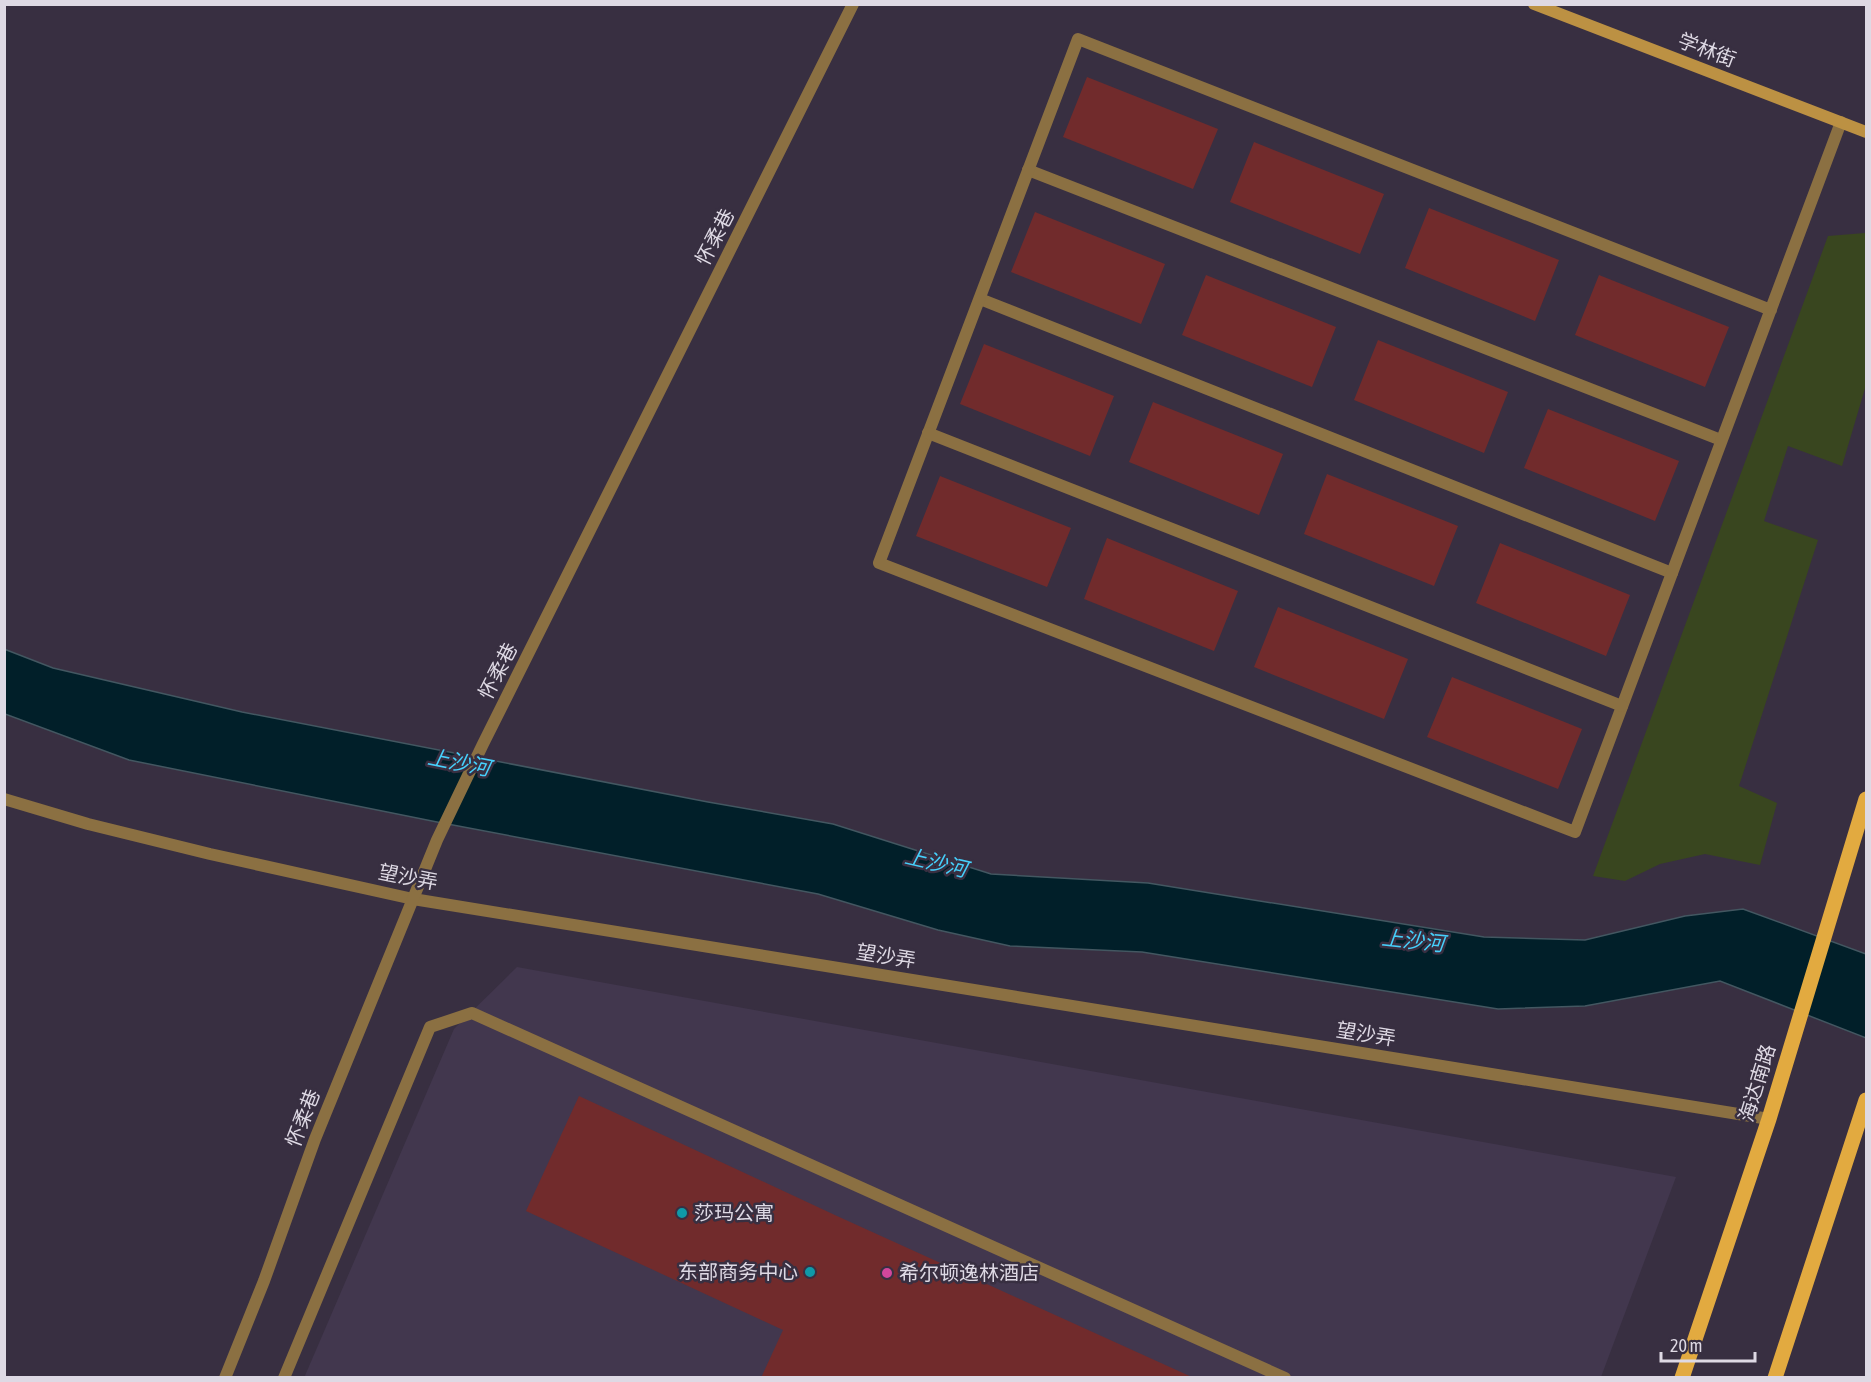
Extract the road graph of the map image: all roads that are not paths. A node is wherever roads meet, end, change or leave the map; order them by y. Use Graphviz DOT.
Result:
graph roads {
  1 [pos="853,4"];
  2 [pos="1534,4"];
  3 [pos="1841,123"];
  4 [pos="1866,132"];
  5 [pos="1028,170"];
  6 [pos="980,299"];
  7 [pos="1770,309"];
  8 [pos="928,433"];
  9 [pos="1721,440"];
  10 [pos="1672,573"];
  11 [pos="1622,706"];
  12 [pos="4,798"];
  13 [pos="1866,799"];
  14 [pos="413,899"];
  15 [pos="1866,1100"];
  16 [pos="1769,1119"];
  17 [pos="225,1377"];
  18 [pos="284,1377"];
  19 [pos="1285,1377"];
  20 [pos="1682,1377"];
  21 [pos="1775,1377"];
  1 -- 14 [label="street, 怀柔巷"];
  2 -- 3 [label="main road, 学林街"];
  3 -- 4 [label="main road, 学林街"];
  3 -- 7 [label="street"];
  5 -- 6 [label="street"];
  5 -- 7 [label="street"];
  5 -- 9 [label="street"];
  6 -- 8 [label="street"];
  6 -- 10 [label="street"];
  7 -- 9 [label="street"];
  8 -- 11 [label="street"];
  8 -- 11 [label="street"];
  9 -- 10 [label="street"];
  10 -- 11 [label="street"];
  12 -- 14 [label="street, 望沙弄"];
  13 -- 16 [label="main road, 海达南路"];
  14 -- 16 [label="street, 望沙弄"];
  14 -- 17 [label="street, 怀柔巷"];
  15 -- 21 [label="main road"];
  16 -- 20 [label="main road, 海达南路"];
  18 -- 19 [label="street"];
}
